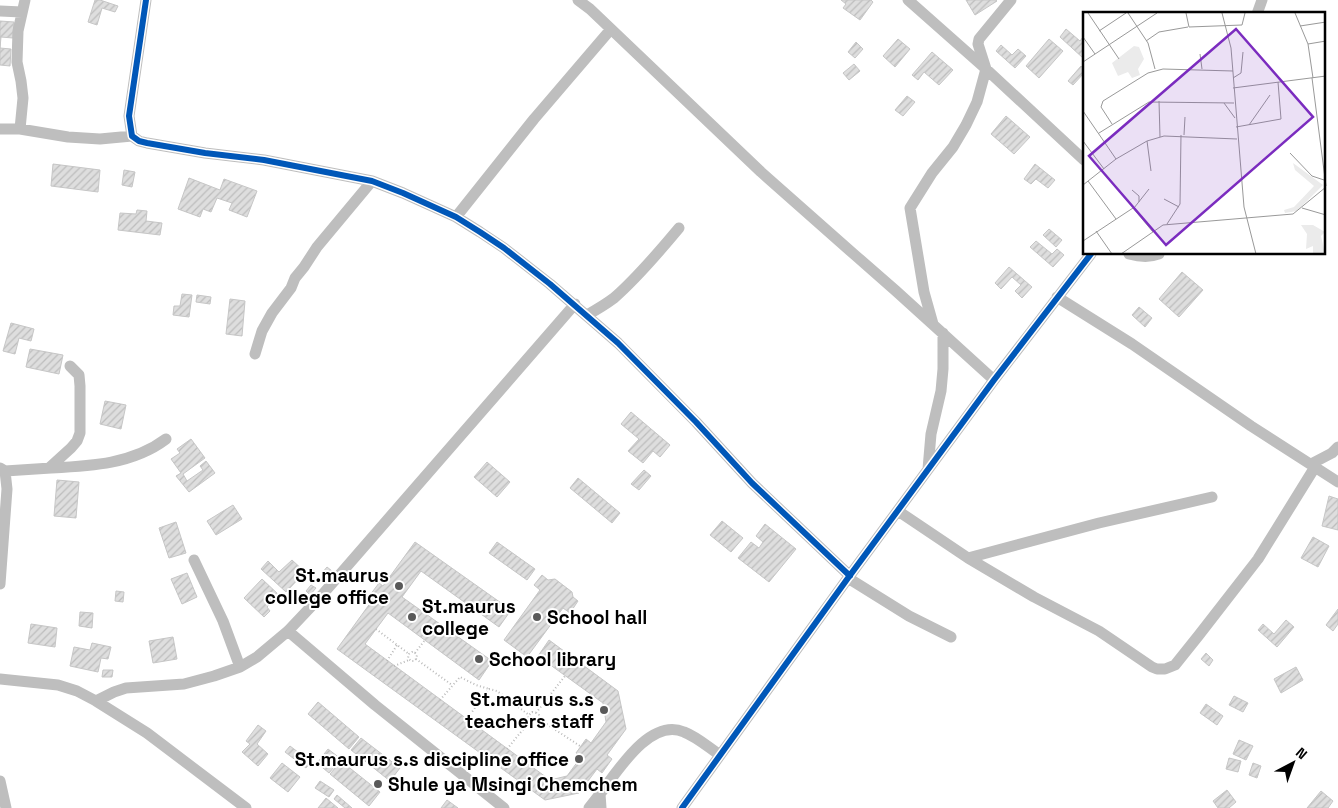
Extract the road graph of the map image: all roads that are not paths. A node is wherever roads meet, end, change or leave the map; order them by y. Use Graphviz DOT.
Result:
graph roads {
  1 [pos="25,0"];
  2 [pos="146,0"];
  3 [pos="578,0"];
  4 [pos="908,0"];
  5 [pos="1011,0"];
  6 [pos="1262,0"];
  7 [pos="0,11"];
  8 [pos="22,12"];
  9 [pos="1258,12"];
  10 [pos="612,30"];
  11 [pos="986,69"];
  12 [pos="0,129"];
  13 [pos="20,129"];
  14 [pos="132,136"];
  15 [pos="1083,159"];
  16 [pos="372,181"];
  17 [pos="456,217"];
  18 [pos="680,228"];
  19 [pos="1090,255"];
  20 [pos="1133,255"];
  21 [pos="1156,255"];
  22 [pos="1057,297"];
  23 [pos="575,304"];
  24 [pos="587,315"];
  25 [pos="934,324"];
  26 [pos="943,333"];
  27 [pos="255,354"];
  28 [pos="70,366"];
  29 [pos="994,380"];
  30 [pos="166,439"];
  31 [pos="1338,447"];
  32 [pos="1313,466"];
  33 [pos="49,468"];
  34 [pos="2,469"];
  35 [pos="928,470"];
  36 [pos="1338,482"];
  37 [pos="1212,497"];
  38 [pos="898,510"];
  39 [pos="968,558"];
  40 [pos="194,560"];
  41 [pos="849,577"];
  42 [pos="0,584"];
  43 [pos="288,631"];
  44 [pos="951,637"];
  45 [pos="240,667"];
  46 [pos="0,679"];
  47 [pos="96,702"];
  48 [pos="720,755"];
  49 [pos="0,781"];
  50 [pos="600,794"];
  51 [pos="6,808"];
  52 [pos="246,808"];
  53 [pos="504,808"];
  54 [pos="589,808"];
  55 [pos="601,808"];
  56 [pos="682,808"];
  1 -- 8 [label="street"];
  2 -- 14 [label="street"];
  3 -- 10 [label="street"];
  4 -- 11 [label="street"];
  5 -- 11 [label="street"];
  6 -- 9 [label="street"];
  7 -- 8 [label="street"];
  8 -- 13 [label="street"];
  10 -- 17 [label="street"];
  10 -- 25 [label="street"];
  11 -- 15 [label="street"];
  11 -- 25 [label="street"];
  12 -- 13 [label="street"];
  13 -- 14 [label="street"];
  14 -- 16 [label="street"];
  16 -- 17 [label="street"];
  16 -- 27 [label="street"];
  17 -- 23 [label="street"];
  18 -- 24 [label="street"];
  19 -- 22 [label="street"];
  20 -- 21 [label="street"];
  22 -- 29 [label="street"];
  22 -- 32 [label="street"];
  23 -- 24 [label="street"];
  23 -- 43 [label="street"];
  24 -- 41 [label="street"];
  25 -- 26 [label="street"];
  26 -- 29 [label="street"];
  26 -- 35 [label="street"];
  28 -- 33 [label="street"];
  29 -- 35 [label="street"];
  30 -- 33 [label="street"];
  31 -- 32 [label="street"];
  32 -- 36 [label="street"];
  32 -- 39 [label="street"];
  33 -- 34 [label="street"];
  34 -- 42 [label="street"];
  35 -- 38 [label="street"];
  37 -- 39 [label="street"];
  38 -- 39 [label="street"];
  38 -- 41 [label="street"];
  40 -- 45 [label="street"];
  41 -- 44 [label="street"];
  41 -- 48 [label="street"];
  43 -- 45 [label="street"];
  43 -- 53 [label="street"];
  45 -- 47 [label="street"];
  46 -- 47 [label="street"];
  47 -- 52 [label="street"];
  48 -- 50 [label="street"];
  48 -- 56 [label="street"];
  49 -- 51 [label="street"];
  50 -- 54 [label="street"];
  50 -- 55 [label="street"];
}
